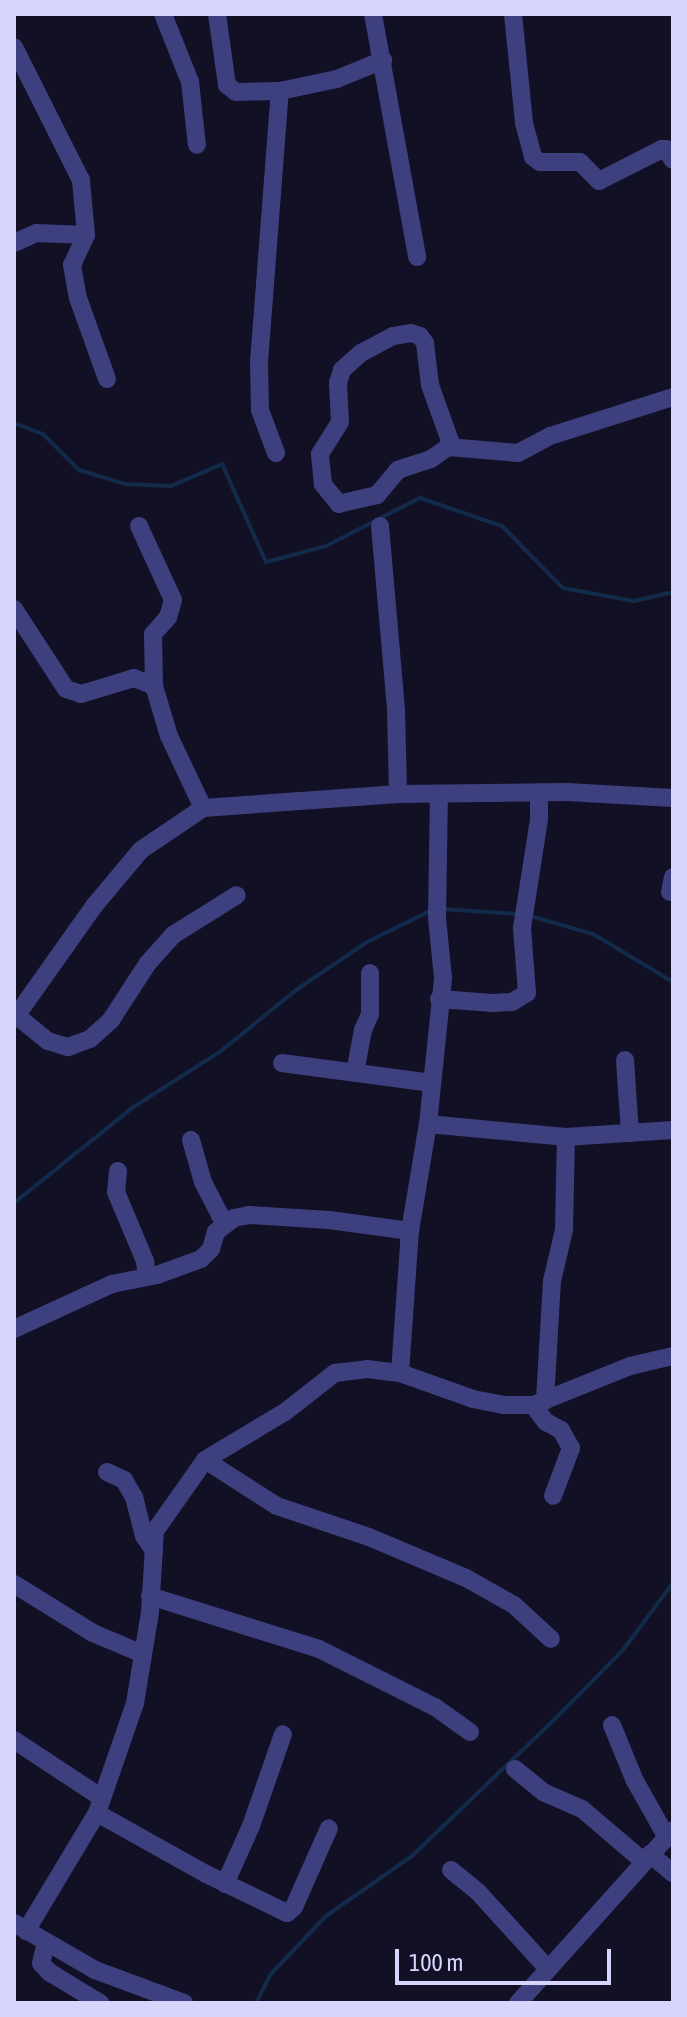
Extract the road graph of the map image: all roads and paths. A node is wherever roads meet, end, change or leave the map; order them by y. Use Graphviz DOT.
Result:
graph roads {
  1 [pos="163,14"];
  2 [pos="217,14"];
  3 [pos="373,14"];
  4 [pos="513,14"];
  5 [pos="14,47"];
  6 [pos="383,60"];
  7 [pos="280,91"];
  8 [pos="197,145"];
  9 [pos="673,160"];
  10 [pos="86,235"];
  11 [pos="14,243"];
  12 [pos="417,257"];
  13 [pos="107,379"];
  14 [pos="673,397"];
  15 [pos="448,447"];
  16 [pos="276,453"];
  17 [pos="139,526"];
  18 [pos="380,526"];
  19 [pos="14,609"];
  20 [pos="154,686"];
  21 [pos="539,792"];
  22 [pos="398,794"];
  23 [pos="439,794"];
  24 [pos="673,798"];
  25 [pos="203,808"];
  26 [pos="237,895"];
  27 [pos="370,973"];
  28 [pos="439,999"];
  29 [pos="16,1017"];
  30 [pos="625,1060"];
  31 [pos="282,1063"];
  32 [pos="355,1073"];
  33 [pos="432,1083"];
  34 [pos="428,1124"];
  35 [pos="673,1130"];
  36 [pos="630,1133"];
  37 [pos="566,1137"];
  38 [pos="191,1140"];
  39 [pos="118,1171"];
  40 [pos="224,1223"];
  41 [pos="410,1231"];
  42 [pos="147,1277"];
  43 [pos="14,1329"];
  44 [pos="673,1356"];
  45 [pos="400,1373"];
  46 [pos="539,1403"];
  47 [pos="205,1460"];
  48 [pos="107,1472"];
  49 [pos="553,1496"];
  50 [pos="154,1551"];
  51 [pos="14,1584"];
  52 [pos="150,1596"];
  53 [pos="551,1639"];
  54 [pos="143,1654"];
  55 [pos="612,1725"];
  56 [pos="470,1732"];
  57 [pos="283,1734"];
  58 [pos="14,1740"];
  59 [pos="515,1769"];
  60 [pos="99,1806"];
  61 [pos="329,1828"];
  62 [pos="670,1833"];
  63 [pos="646,1857"];
  64 [pos="451,1870"];
  65 [pos="673,1873"];
  66 [pos="225,1884"];
  67 [pos="20,1927"];
  68 [pos="46,1942"];
  69 [pos="548,1969"];
  70 [pos="100,2003"];
  71 [pos="184,2003"];
  72 [pos="518,2003"];
  1 -- 8 [label="street"];
  2 -- 7 [label="street"];
  3 -- 6 [label="street"];
  4 -- 9 [label="street"];
  5 -- 10 [label="street"];
  6 -- 7 [label="street"];
  6 -- 12 [label="street"];
  7 -- 16 [label="street"];
  10 -- 11 [label="street"];
  10 -- 13 [label="street"];
  14 -- 15 [label="street"];
  15 -- 15 [label="street"];
  17 -- 20 [label="street"];
  18 -- 22 [label="street"];
  19 -- 20 [label="street"];
  20 -- 25 [label="street"];
  21 -- 23 [label="street"];
  21 -- 24 [label="street"];
  21 -- 28 [label="street"];
  22 -- 23 [label="street"];
  22 -- 25 [label="street"];
  23 -- 28 [label="street"];
  25 -- 29 [label="street"];
  26 -- 29 [label="street"];
  27 -- 32 [label="street"];
  28 -- 33 [label="street"];
  30 -- 36 [label="street"];
  31 -- 32 [label="street"];
  32 -- 33 [label="street"];
  33 -- 34 [label="street"];
  34 -- 37 [label="street"];
  34 -- 41 [label="street"];
  35 -- 36 [label="street"];
  36 -- 37 [label="street"];
  37 -- 46 [label="street"];
  38 -- 40 [label="street"];
  39 -- 42 [label="street"];
  40 -- 41 [label="street"];
  40 -- 42 [label="street"];
  41 -- 45 [label="street"];
  42 -- 43 [label="street"];
  44 -- 46 [label="street"];
  45 -- 46 [label="street"];
  45 -- 47 [label="street"];
  46 -- 49 [label="street"];
  47 -- 50 [label="street"];
  47 -- 53 [label="street"];
  48 -- 50 [label="street"];
  50 -- 52 [label="street"];
  51 -- 54 [label="street"];
  52 -- 54 [label="street"];
  52 -- 56 [label="street"];
  54 -- 60 [label="street"];
  55 -- 62 [label="street"];
  57 -- 66 [label="street"];
  58 -- 60 [label="street"];
  59 -- 63 [label="street"];
  60 -- 66 [label="street"];
  60 -- 67 [label="street"];
  61 -- 66 [label="street"];
  62 -- 63 [label="street"];
  63 -- 65 [label="street"];
  63 -- 69 [label="street"];
  64 -- 69 [label="street"];
  67 -- 68 [label="street"];
  68 -- 70 [label="street"];
  68 -- 71 [label="street"];
  69 -- 72 [label="street"];
}
